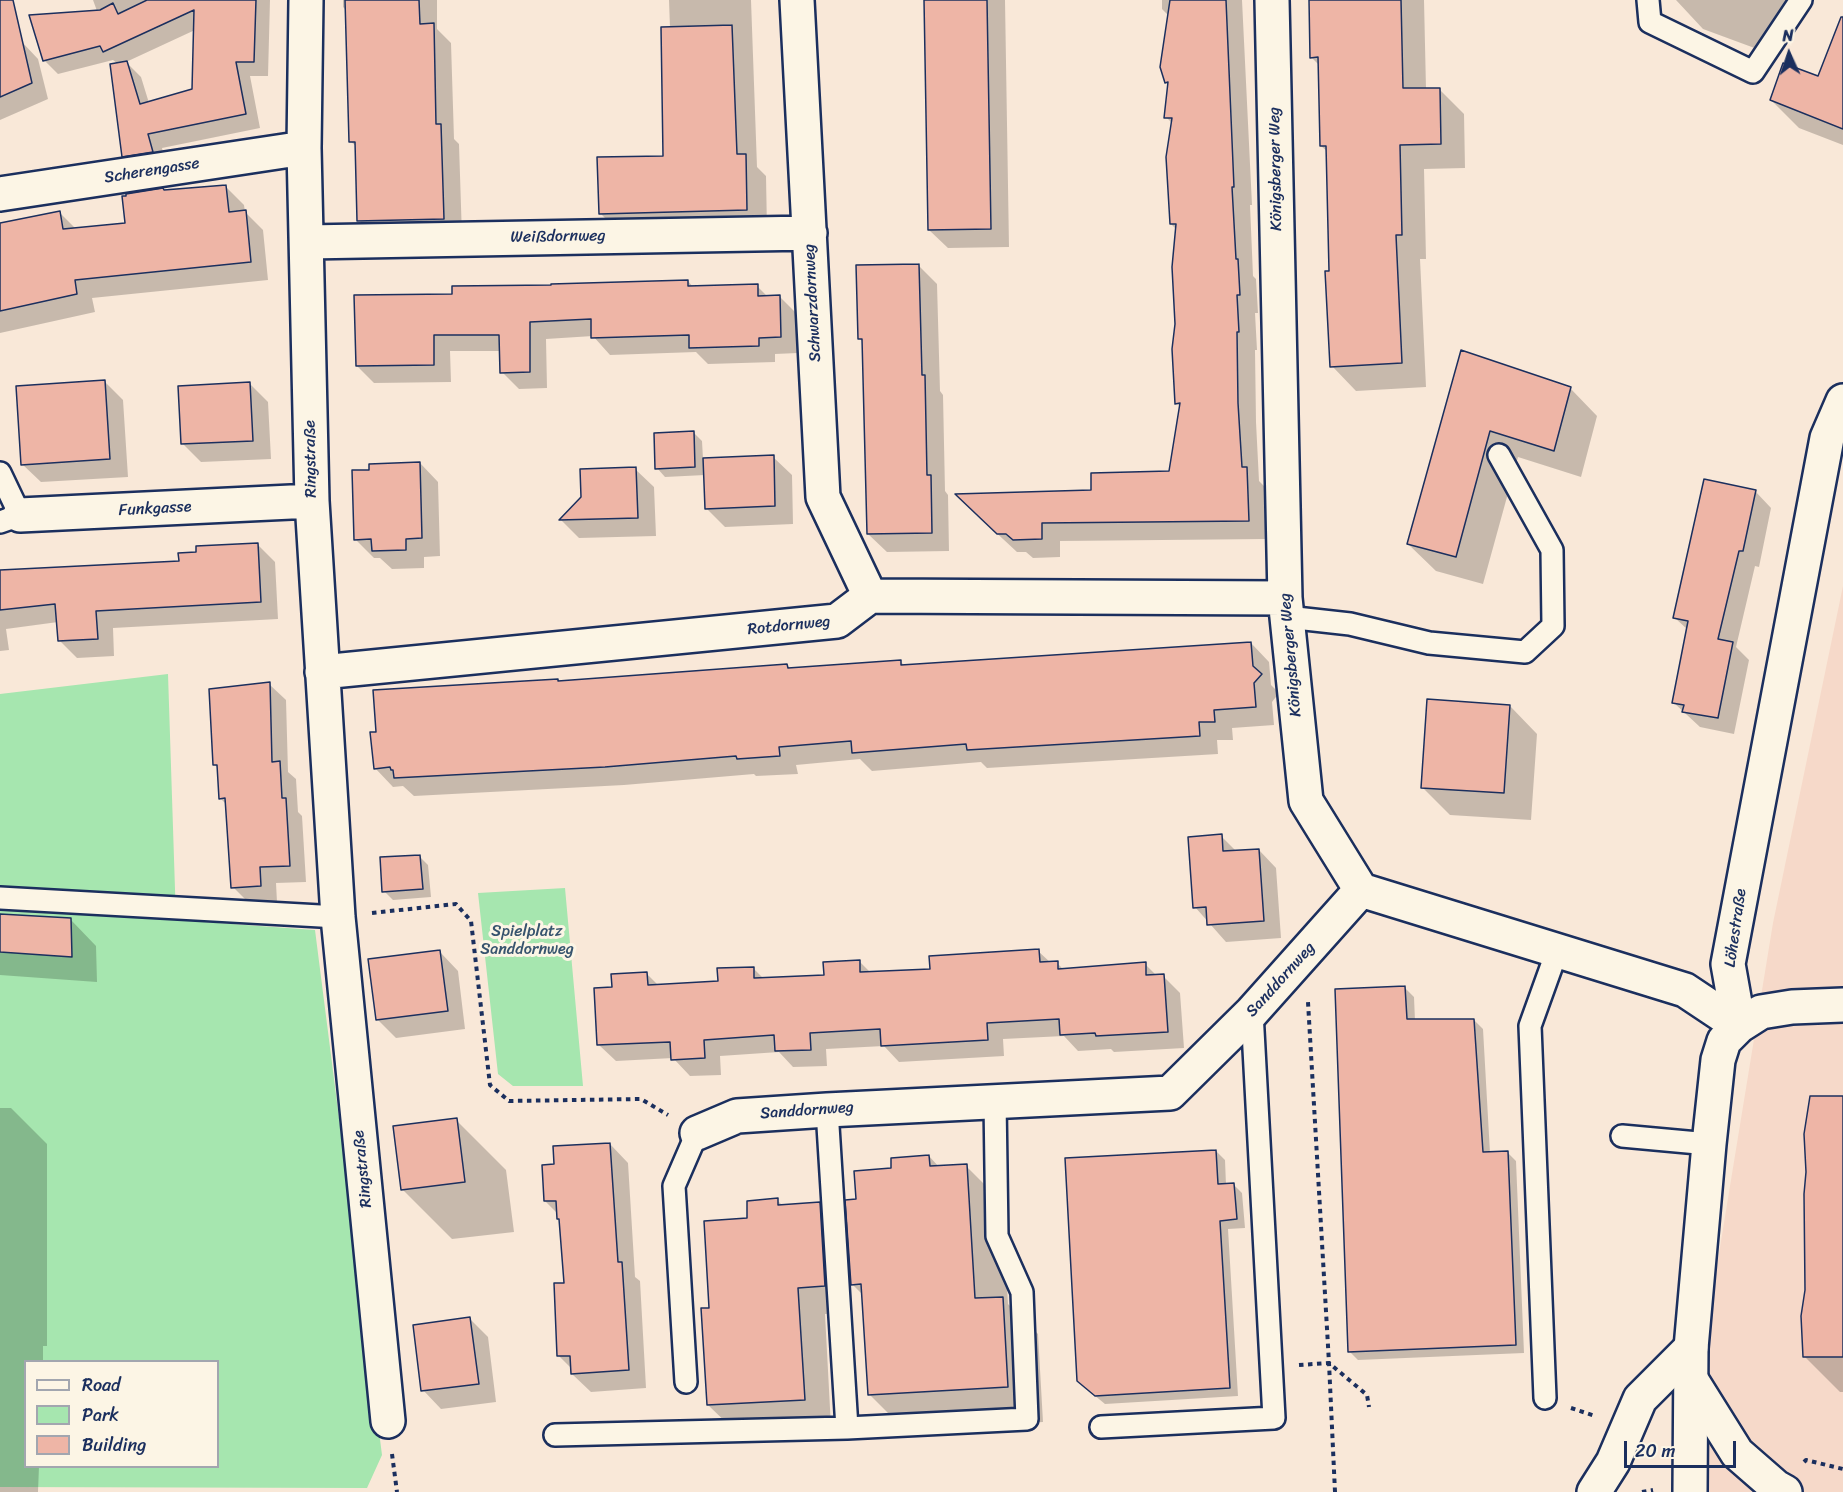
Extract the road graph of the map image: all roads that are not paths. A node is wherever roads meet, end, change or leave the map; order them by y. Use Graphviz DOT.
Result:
graph roads {
  1 [pos="306,0"];
  2 [pos="797,0"];
  3 [pos="1272,0"];
  4 [pos="1648,0"];
  5 [pos="1801,0"];
  6 [pos="304,148"];
  7 [pos="0,194"];
  8 [pos="810,233"];
  9 [pos="307,242"];
  10 [pos="1843,401"];
  11 [pos="1499,455"];
  12 [pos="0,473"];
  13 [pos="312,501"];
  14 [pos="10,519"];
  15 [pos="870,596"];
  16 [pos="1286,607"];
  17 [pos="322,672"];
  18 [pos="1361,890"];
  19 [pos="0,898"];
  20 [pos="338,917"];
  21 [pos="1557,951"];
  22 [pos="1843,1005"];
  23 [pos="1252,1012"];
  24 [pos="1739,1026"];
  25 [pos="995,1101"];
  26 [pos="827,1110"];
  27 [pos="697,1133"];
  28 [pos="1622,1136"];
  29 [pos="1709,1144"];
  30 [pos="1692,1348"];
  31 [pos="1692,1381"];
  32 [pos="686,1382"];
  33 [pos="1545,1398"];
  34 [pos="388,1421"];
  35 [pos="1101,1427"];
  36 [pos="847,1428"];
  37 [pos="555,1435"];
  38 [pos="1594,1492"];
  39 [pos="1690,1492"];
  40 [pos="1785,1492"];
  1 -- 6 [label="street, Ringstraße"];
  2 -- 8 [label="street, Schwarzdornweg"];
  3 -- 16 [label="street, Königsberger Weg"];
  4 -- 5 [label="lane"];
  6 -- 7 [label="street, Scherengasse"];
  6 -- 9 [label="street, Ringstraße"];
  8 -- 9 [label="street, Weißdornweg"];
  8 -- 15 [label="street, Schwarzdornweg"];
  9 -- 13 [label="street, Ringstraße"];
  10 -- 24 [label="street, Löhestraße"];
  11 -- 16 [label="lane"];
  12 -- 14 [label="lane"];
  13 -- 14 [label="street, Funkgasse"];
  13 -- 17 [label="street, Ringstraße"];
  15 -- 16 [label="street"];
  15 -- 17 [label="street, Rotdornweg"];
  16 -- 18 [label="street, Königsberger Weg"];
  17 -- 20 [label="street, Ringstraße"];
  18 -- 21 [label="street"];
  18 -- 23 [label="street, Sanddornweg"];
  19 -- 20 [label="lane"];
  20 -- 34 [label="street, Ringstraße"];
  21 -- 24 [label="street"];
  21 -- 33 [label="lane"];
  22 -- 24 [label="street"];
  23 -- 25 [label="street, Sanddornweg"];
  23 -- 35 [label="lane"];
  24 -- 29 [label="street"];
  25 -- 26 [label="street, Sanddornweg"];
  25 -- 36 [label="lane"];
  26 -- 27 [label="street, Sanddornweg"];
  26 -- 36 [label="lane"];
  27 -- 32 [label="lane"];
  28 -- 29 [label="lane"];
  29 -- 30 [label="street"];
  30 -- 31 [label="street"];
  30 -- 38 [label="street"];
  31 -- 39 [label="street"];
  31 -- 40 [label="street"];
  36 -- 37 [label="lane"];
}
